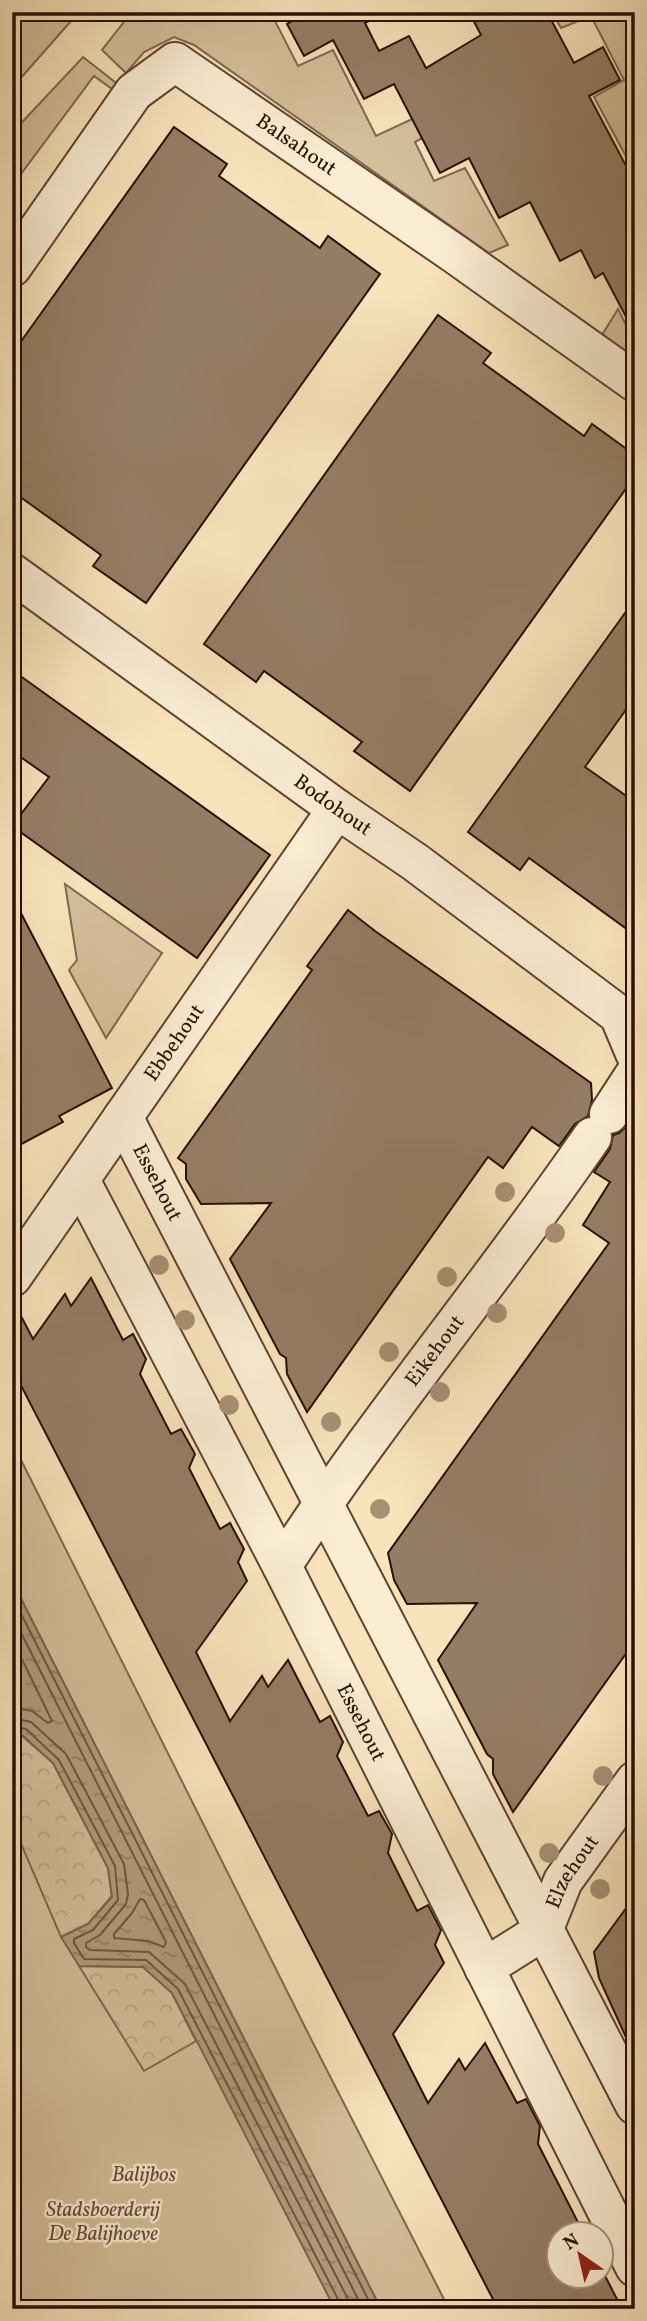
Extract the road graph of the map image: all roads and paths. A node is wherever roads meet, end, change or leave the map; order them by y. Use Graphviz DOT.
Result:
graph roads {
  1 [pos="12,268"];
  2 [pos="635,382"];
  3 [pos="12,573"];
  4 [pos="337,809"];
  5 [pos="635,1053"];
  6 [pos="635,1074"];
  7 [pos="123,1117"];
  8 [pos="80,1180"];
  9 [pos="12,1277"];
  10 [pos="322,1503"];
  11 [pos="282,1566"];
  12 [pos="635,1781"];
  13 [pos="543,1931"];
  14 [pos="484,1968"];
  15 [pos="635,2105"];
  16 [pos="635,2267"];
  1 -- 2 [label="street, Balsahout"];
  3 -- 4 [label="street, Bodohout"];
  4 -- 5 [label="street, Bodohout"];
  4 -- 7 [label="street, Ebbehout"];
  6 -- 10 [label="street, Eikehout"];
  7 -- 8 [label="street, Ebbehout"];
  7 -- 10 [label="street, Essehout"];
  8 -- 9 [label="street, Ebbehout"];
  8 -- 11 [label="street, Essehout"];
  10 -- 11 [label="street, Eikehout"];
  10 -- 13 [label="street, Essehout"];
  11 -- 14 [label="street, Essehout"];
  12 -- 13 [label="street, Elzehout"];
  13 -- 14 [label="street"];
  13 -- 15 [label="street, Essehout"];
  14 -- 16 [label="street, Essehout"];
}
